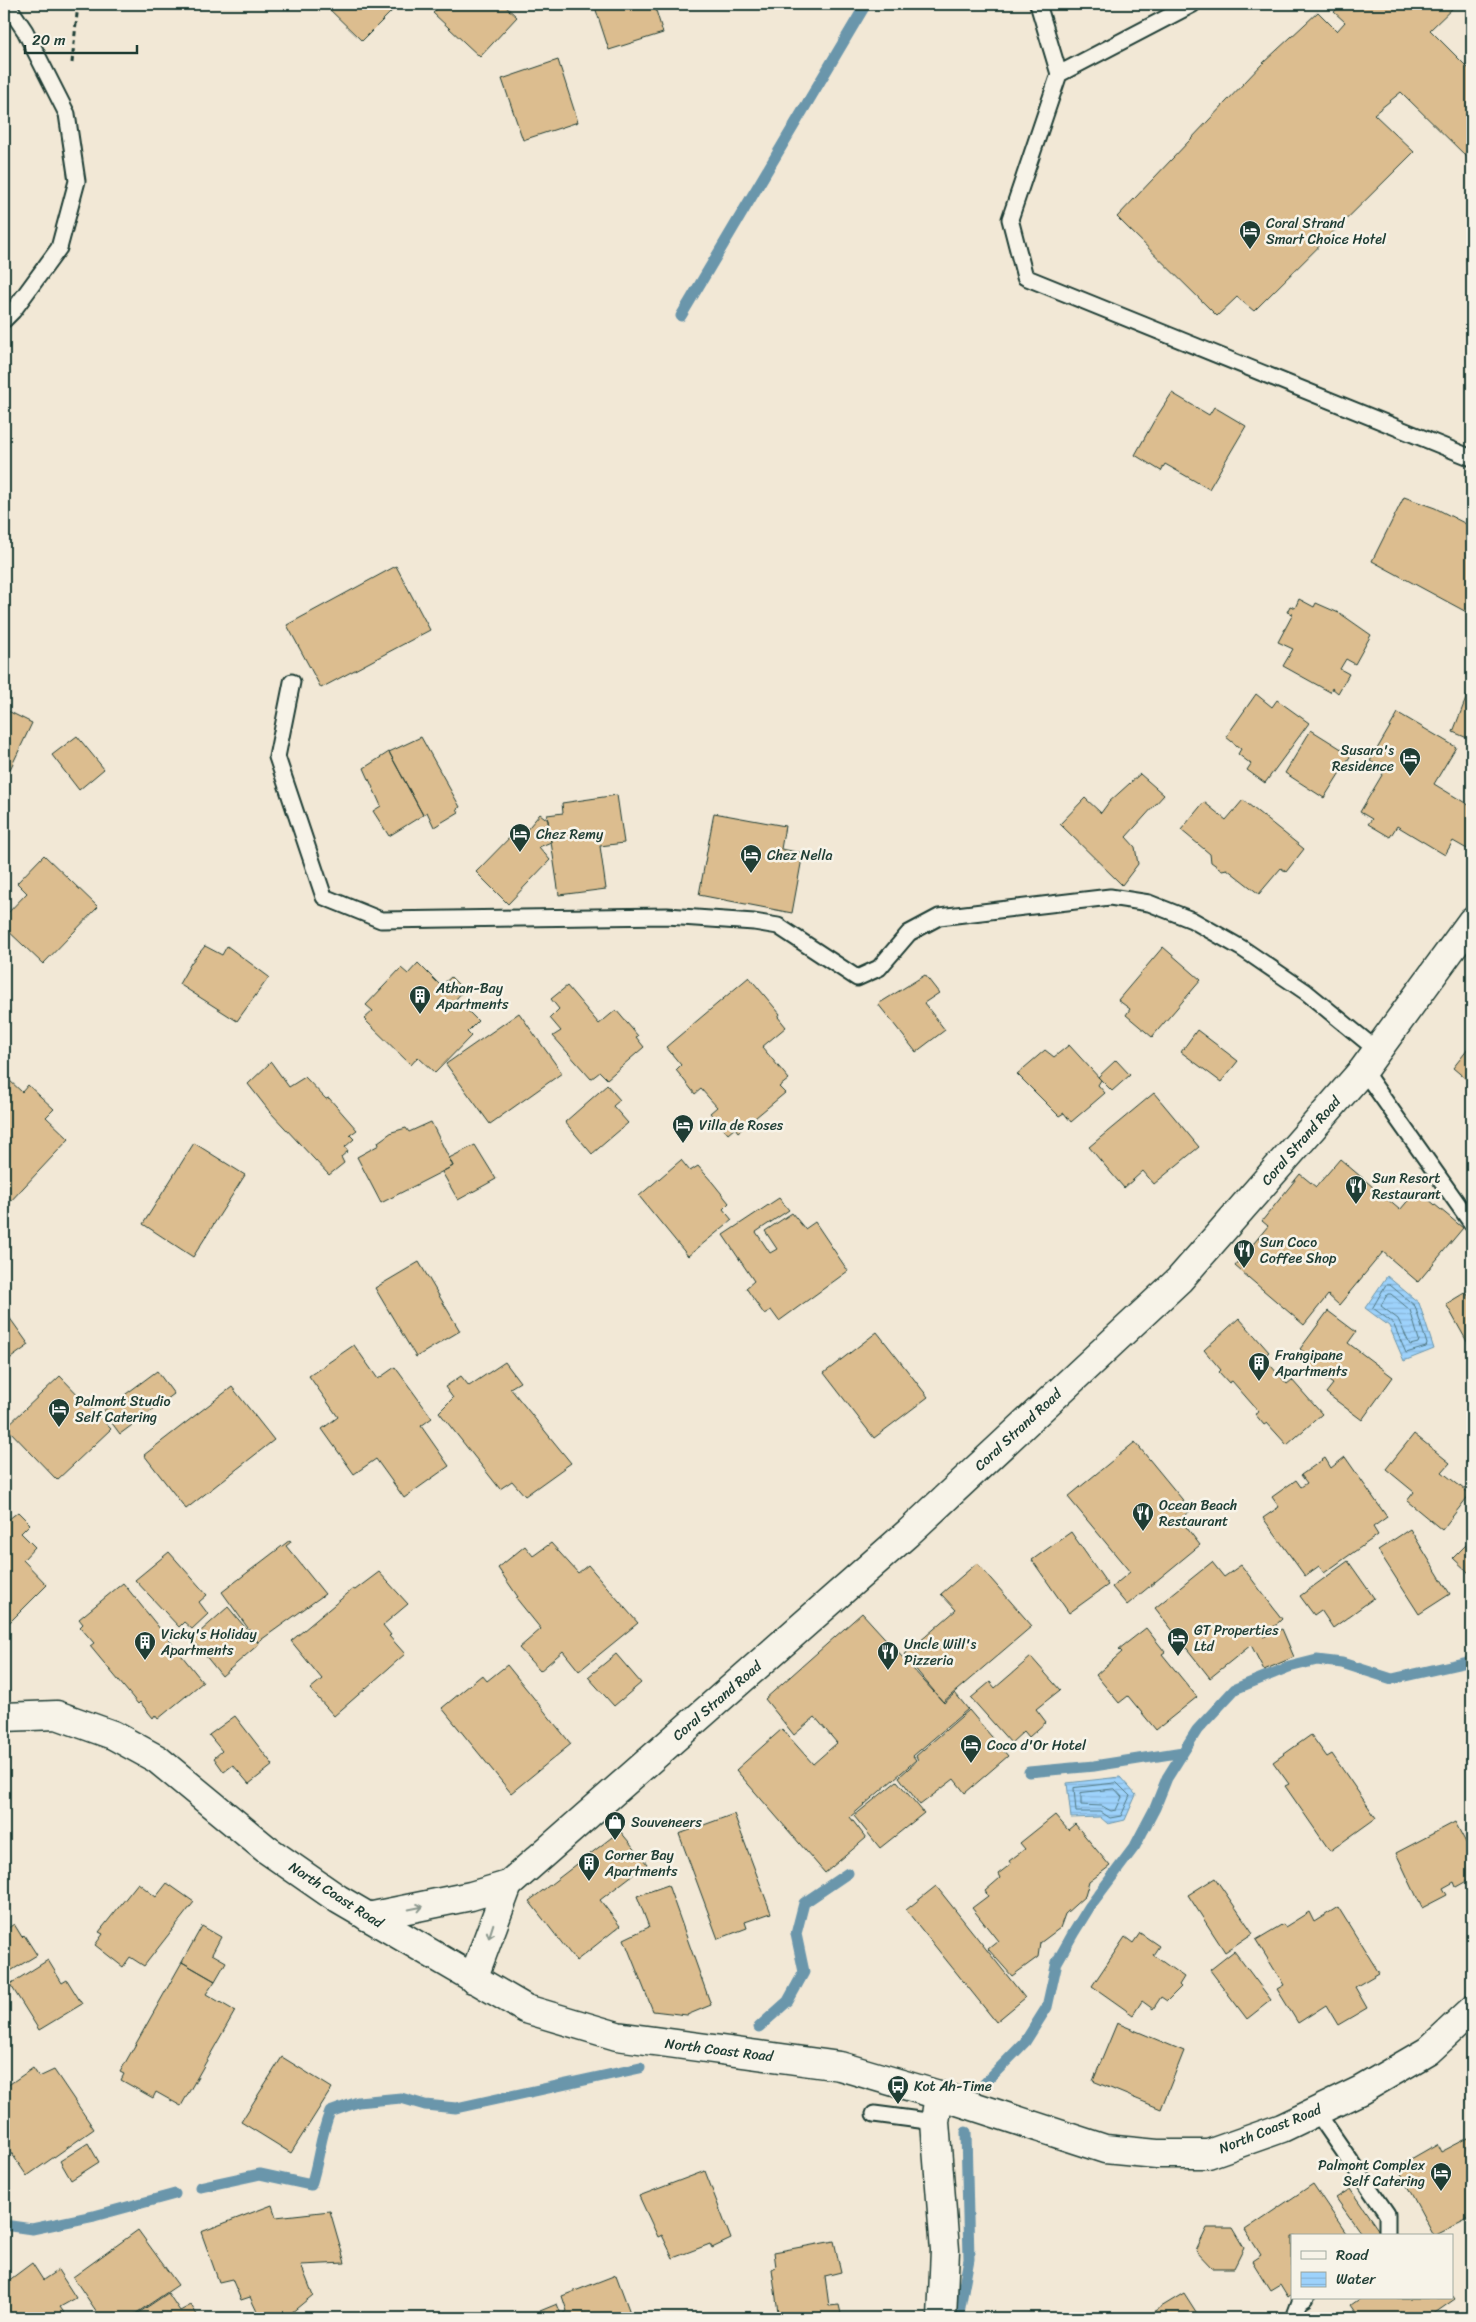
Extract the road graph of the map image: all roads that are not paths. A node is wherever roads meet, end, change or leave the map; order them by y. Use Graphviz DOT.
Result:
graph roads {
  1 [pos="7,4"];
  2 [pos="1038,4"];
  3 [pos="1193,4"];
  4 [pos="1059,74"];
  5 [pos="4,320"];
  6 [pos="1472,458"];
  7 [pos="292,682"];
  8 [pos="1472,921"];
  9 [pos="1371,1061"];
  10 [pos="1472,1224"];
  11 [pos="4,1717"];
  12 [pos="508,1885"];
  13 [pos="368,1917"];
  14 [pos="473,1979"];
  15 [pos="1472,2010"];
  16 [pos="939,2095"];
  17 [pos="1316,2111"];
  18 [pos="874,2114"];
  19 [pos="935,2122"];
  20 [pos="1387,2234"];
  21 [pos="1303,2300"];
  22 [pos="942,2318"];
  23 [pos="1294,2318"];
  1 -- 5 [label="lane"];
  2 -- 4 [label="lane"];
  3 -- 4 [label="lane"];
  4 -- 6 [label="lane"];
  7 -- 9 [label="lane"];
  8 -- 9 [label="street, Coral Strand Road"];
  9 -- 10 [label="lane"];
  9 -- 12 [label="street, Coral Strand Road"];
  11 -- 13 [label="street, North Coast Road"];
  13 -- 12 [label="street, Coral Strand Road, one-way"];
  12 -- 14 [label="street, Coral Strand Road, one-way"];
  13 -- 14 [label="street, North Coast Road"];
  14 -- 16 [label="street, North Coast Road"];
  15 -- 17 [label="street, North Coast Road"];
  16 -- 17 [label="street, North Coast Road"];
  16 -- 19 [label="street"];
  17 -- 20 [label="lane"];
  18 -- 19 [label="lane"];
  19 -- 22 [label="street"];
  21 -- 23 [label="lane"];
}
